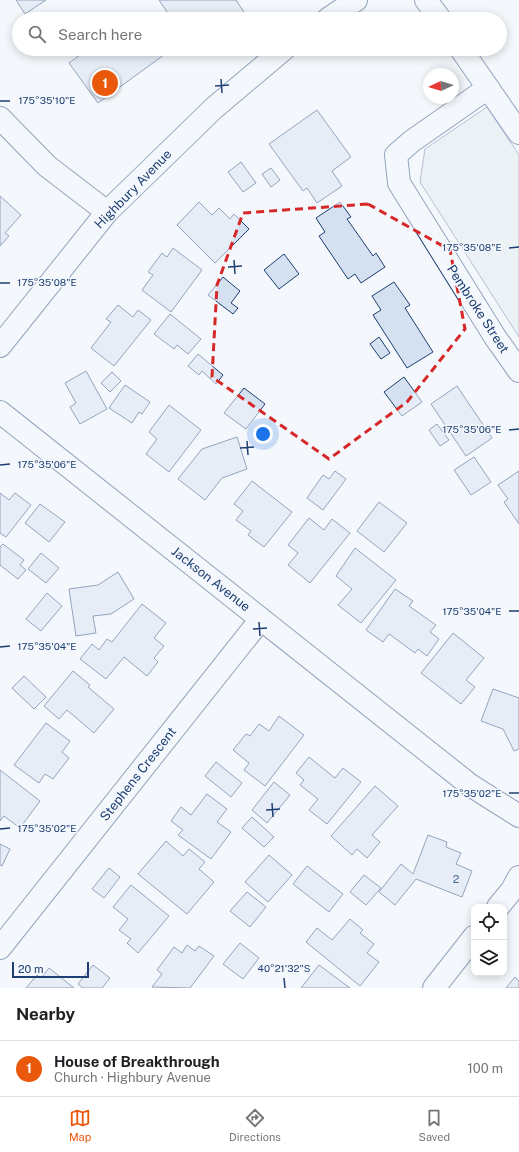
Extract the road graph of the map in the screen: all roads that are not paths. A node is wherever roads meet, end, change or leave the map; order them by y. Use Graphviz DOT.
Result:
graph roads {
  1 [pos="356,0"];
  2 [pos="426,0"];
  3 [pos="338,12"];
  4 [pos="435,12"];
  5 [pos="276,56"];
  6 [pos="466,56"];
  7 [pos="488,88"];
  8 [pos="0,118"];
  9 [pos="519,133"];
  10 [pos="107,212"];
  11 [pos="0,346"];
  12 [pos="519,371"];
  13 [pos="0,412"];
  14 [pos="260,619"];
  15 [pos="519,816"];
  16 [pos="519,877"];
  17 [pos="500,904"];
  18 [pos="472,940"];
  19 [pos="0,948"];
  20 [pos="434,988"];
  1 -- 3 [label="street"];
  2 -- 4 [label="street"];
  5 -- 10 [label="street, Highbury Avenue"];
  6 -- 7 [label="street"];
  7 -- 9 [label="street"];
  7 -- 12 [label="street, Pembroke Street"];
  8 -- 10 [label="street"];
  10 -- 11 [label="street, Highbury Avenue"];
  13 -- 14 [label="street, Jackson Avenue"];
  14 -- 15 [label="street, Jackson Avenue"];
  14 -- 19 [label="street, Stephens Crescent"];
  16 -- 17 [label="street"];
  18 -- 20 [label="street"];
}
